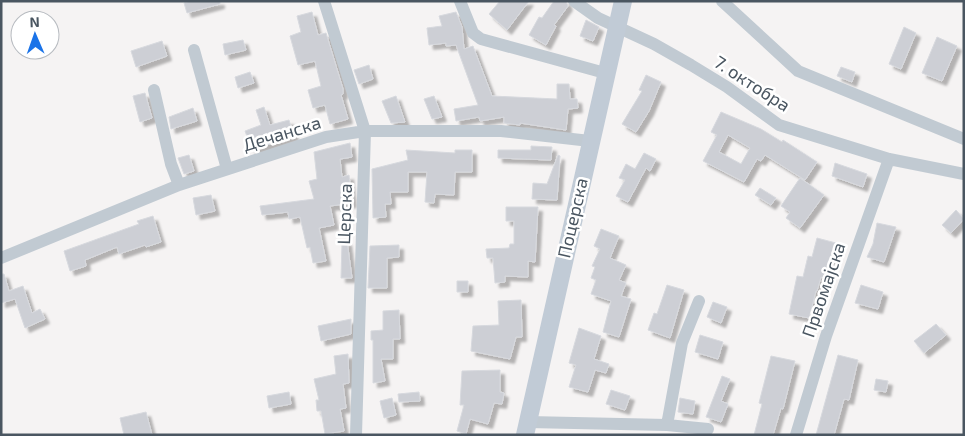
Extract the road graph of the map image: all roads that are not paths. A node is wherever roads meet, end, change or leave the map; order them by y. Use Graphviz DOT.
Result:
graph roads {
  1 [pos="324,1"];
  2 [pos="460,1"];
  3 [pos="574,1"];
  4 [pos="623,1"];
  5 [pos="722,1"];
  6 [pos="616,28"];
  7 [pos="194,50"];
  8 [pos="605,73"];
  9 [pos="154,90"];
  10 [pos="365,130"];
  11 [pos="964,139"];
  12 [pos="590,141"];
  13 [pos="889,159"];
  14 [pos="227,169"];
  15 [pos="964,174"];
  16 [pos="180,185"];
  17 [pos="1,258"];
  18 [pos="699,301"];
  19 [pos="668,425"];
  20 [pos="526,429"];
  21 [pos="708,429"];
  22 [pos="356,435"];
  23 [pos="796,435"];
  1 -- 10 [label="street, Церска"];
  2 -- 8 [label="street"];
  3 -- 6 [label="street, 7. октобра"];
  4 -- 6 [label="main road, Поцерска"];
  5 -- 11 [label="street"];
  6 -- 8 [label="main road, Поцерска"];
  6 -- 13 [label="street, 7. октобра"];
  7 -- 14 [label="street"];
  8 -- 12 [label="main road, Поцерска"];
  9 -- 16 [label="street"];
  10 -- 12 [label="street, Дечанска"];
  10 -- 14 [label="street, Дечанска"];
  10 -- 22 [label="street, Церска"];
  12 -- 20 [label="main road, Поцерска"];
  13 -- 15 [label="street, 7. октобра"];
  13 -- 23 [label="street, Првомајска"];
  14 -- 16 [label="street, Дечанска"];
  16 -- 17 [label="street, Дечанска"];
  18 -- 19 [label="street"];
  19 -- 20 [label="street"];
  19 -- 21 [label="street"];
}
